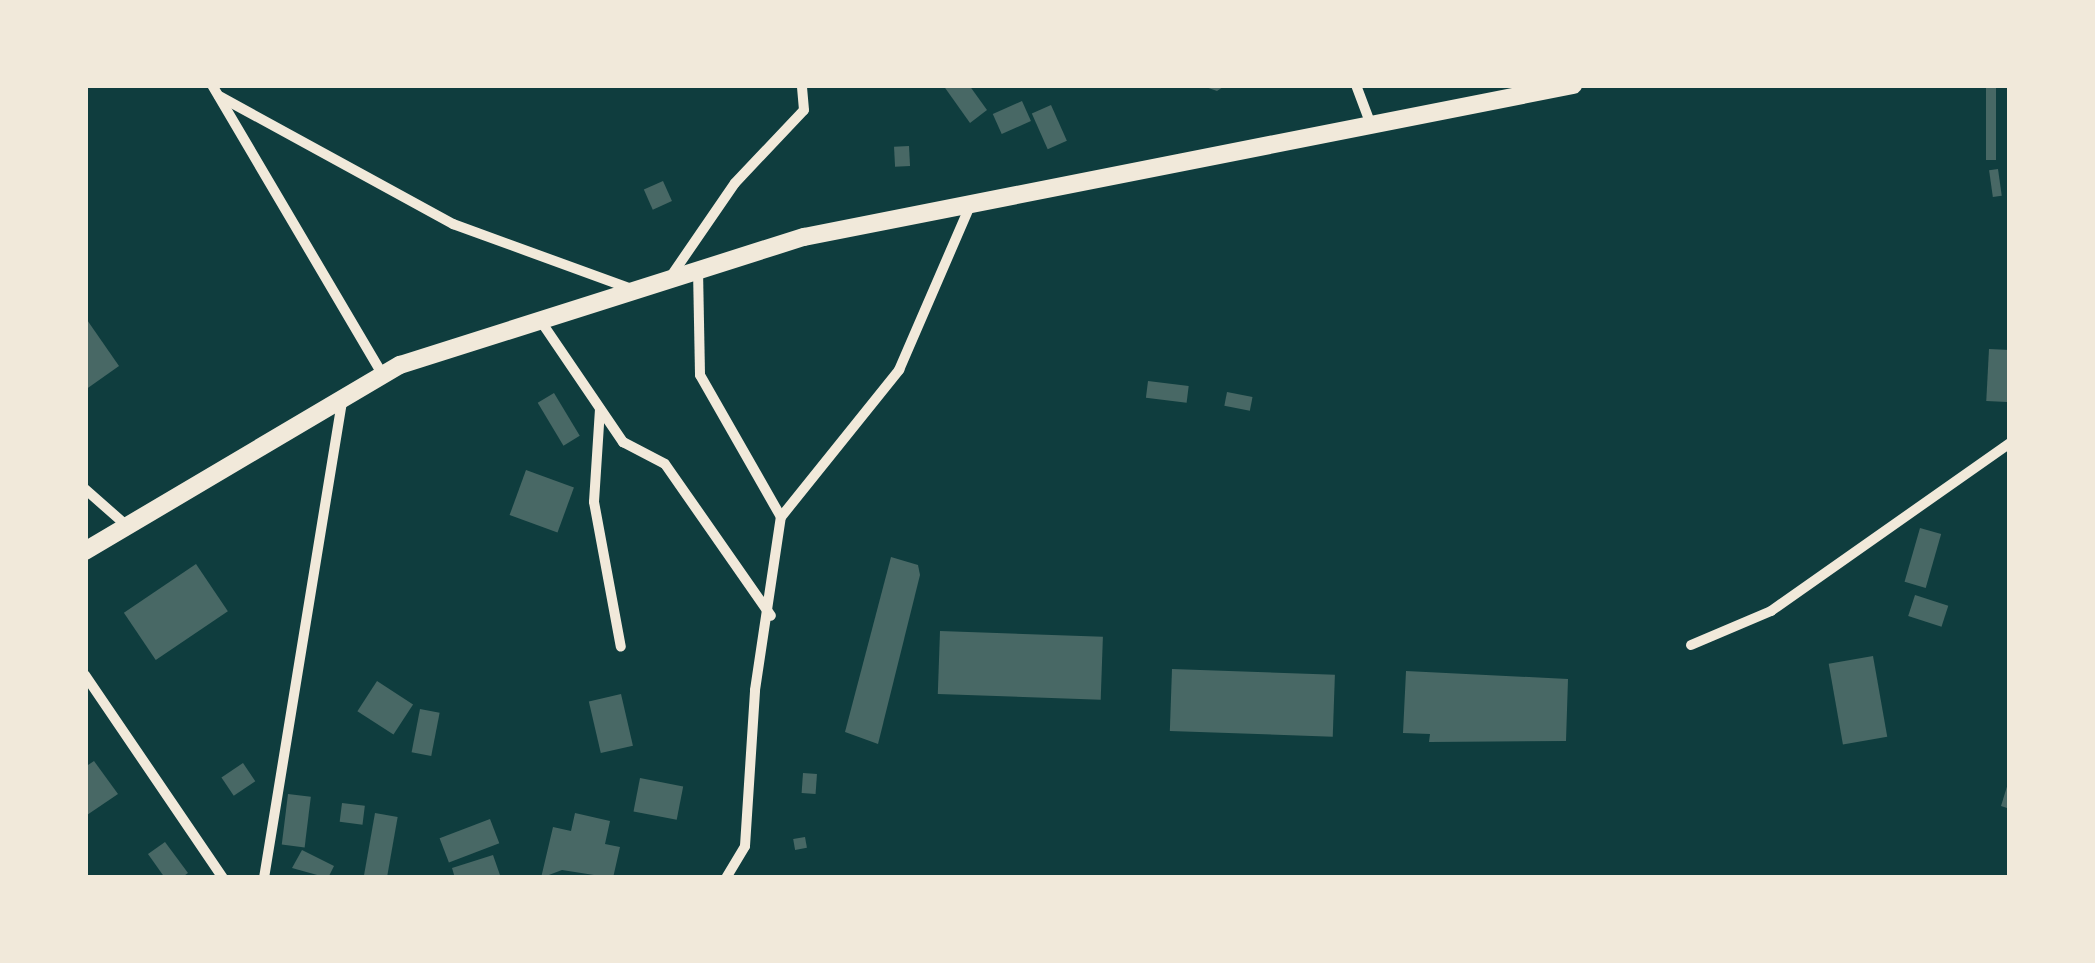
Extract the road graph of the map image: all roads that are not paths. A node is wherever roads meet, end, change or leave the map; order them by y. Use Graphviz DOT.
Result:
graph roads {
  1 [pos="212,85"];
  2 [pos="802,85"];
  3 [pos="1356,85"];
  4 [pos="1573,85"];
  5 [pos="218,96"];
  6 [pos="1372,125"];
  7 [pos="972,203"];
  8 [pos="698,270"];
  9 [pos="668,280"];
  10 [pos="634,290"];
  11 [pos="540,320"];
  12 [pos="383,375"];
  13 [pos="342,399"];
  14 [pos="600,408"];
  15 [pos="2010,443"];
  16 [pos="85,488"];
  17 [pos="780,517"];
  18 [pos="128,526"];
  19 [pos="85,551"];
  20 [pos="772,617"];
  21 [pos="1691,644"];
  22 [pos="621,648"];
  23 [pos="85,675"];
  24 [pos="223,878"];
  25 [pos="264,878"];
  26 [pos="726,878"];
  1 -- 5 [label="street"];
  2 -- 9 [label="street"];
  3 -- 6 [label="street"];
  4 -- 6 [label="street"];
  5 -- 10 [label="street"];
  5 -- 12 [label="street"];
  6 -- 7 [label="street"];
  7 -- 8 [label="street"];
  7 -- 17 [label="street"];
  8 -- 9 [label="street"];
  8 -- 17 [label="street"];
  9 -- 10 [label="street"];
  10 -- 11 [label="street"];
  11 -- 12 [label="street"];
  11 -- 14 [label="street"];
  12 -- 13 [label="street"];
  13 -- 18 [label="street"];
  13 -- 25 [label="street"];
  14 -- 20 [label="street"];
  14 -- 22 [label="street"];
  15 -- 21 [label="street"];
  16 -- 18 [label="street"];
  17 -- 20 [label="street"];
  18 -- 19 [label="street"];
  20 -- 26 [label="street"];
  23 -- 24 [label="street"];
}
